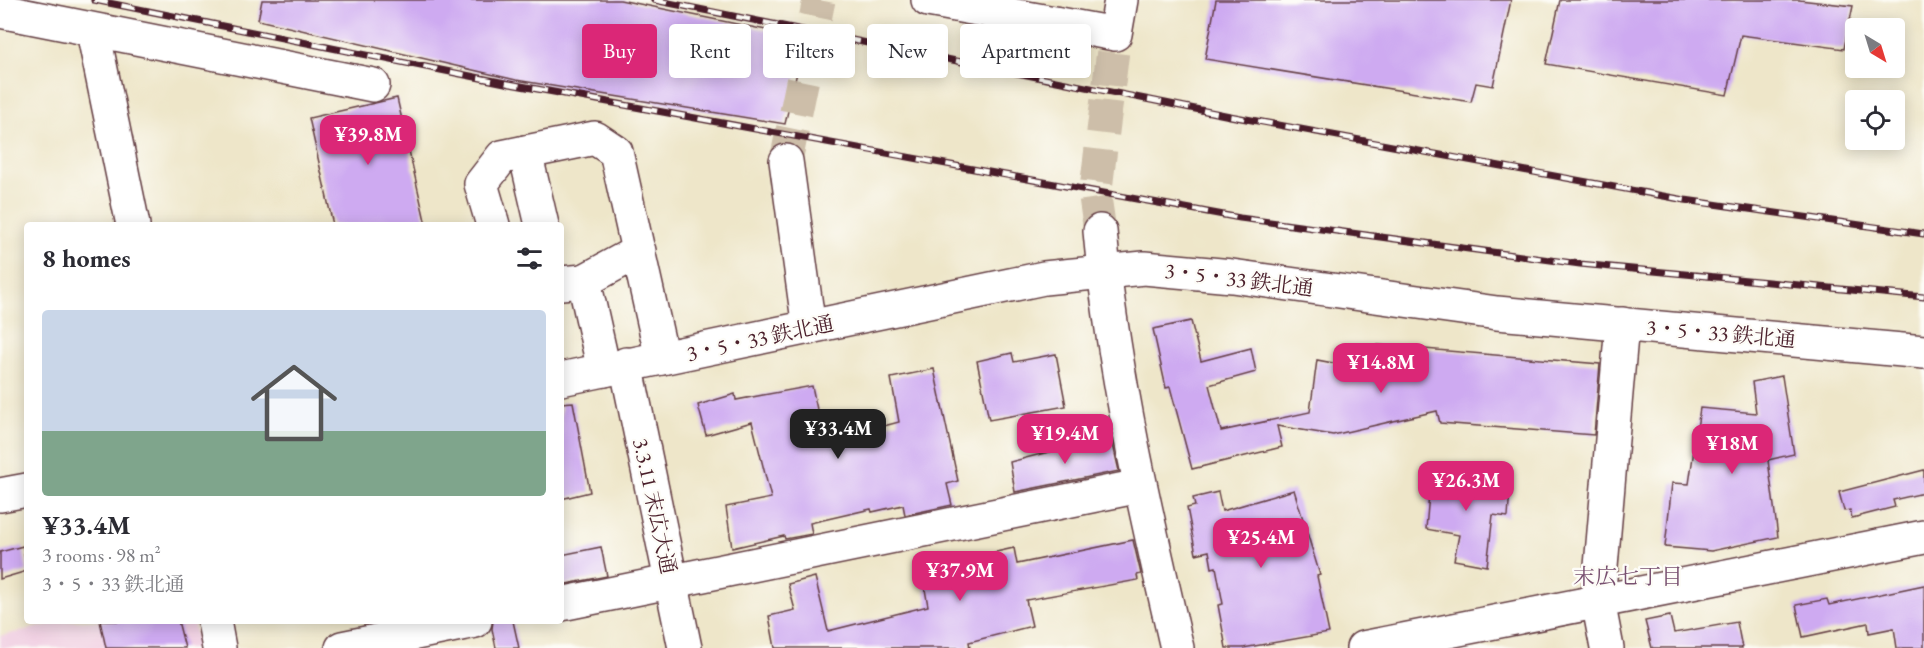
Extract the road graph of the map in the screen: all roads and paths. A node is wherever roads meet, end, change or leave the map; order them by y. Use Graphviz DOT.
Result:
graph roads {
  1 [pos="928,0"];
  2 [pos="1121,0"];
  3 [pos="0,11"];
  4 [pos="93,31"];
  5 [pos="373,85"];
  6 [pos="525,152"];
  7 [pos="786,161"];
  8 [pos="132,222"];
  9 [pos="492,222"];
  10 [pos="541,222"];
  11 [pos="1100,231"];
  12 [pos="639,251"];
  13 [pos="1104,272"];
  14 [pos="573,282"];
  15 [pos="1622,324"];
  16 [pos="808,328"];
  17 [pos="1924,352"];
  18 [pos="662,358"];
  19 [pos="615,367"];
  20 [pos="564,378"];
  21 [pos="1140,486"];
  22 [pos="24,491"];
  23 [pos="0,495"];
  24 [pos="1924,537"];
  25 [pos="671,581"];
  26 [pos="1598,602"];
  27 [pos="564,603"];
  28 [pos="215,624"];
  29 [pos="461,624"];
  30 [pos="219,648"];
  31 [pos="342,648"];
  32 [pos="685,648"];
  33 [pos="1176,648"];
  34 [pos="1363,648"];
  35 [pos="1607,648"];
  1 -- 2 [label="street"];
  3 -- 4 [label="street"];
  4 -- 5 [label="street"];
  4 -- 8 [label="street"];
  6 -- 9 [label="street"];
  6 -- 10 [label="street"];
  6 -- 12 [label="street"];
  7 -- 16 [label="street"];
  11 -- 13 [label="street"];
  12 -- 14 [label="street"];
  12 -- 18 [label="street"];
  13 -- 15 [label="street, 3・5・33 鉄北通"];
  13 -- 16 [label="street, 3・5・33 鉄北通"];
  13 -- 21 [label="street"];
  14 -- 19 [label="street, 3.3.11 末広大通"];
  15 -- 17 [label="street, 3・5・33 鉄北通"];
  15 -- 26 [label="street"];
  16 -- 18 [label="street, 3・5・33 鉄北通"];
  18 -- 19 [label="street, 3・5・33 鉄北通"];
  19 -- 20 [label="street, 3・5・33 鉄北通"];
  19 -- 25 [label="street, 3.3.11 末広大通"];
  21 -- 25 [label="street"];
  21 -- 33 [label="street"];
  22 -- 23 [label="street"];
  24 -- 26 [label="street"];
  25 -- 27 [label="street"];
  25 -- 32 [label="street, 3.3.11 末広大通"];
  26 -- 34 [label="street"];
  26 -- 35 [label="street"];
  28 -- 30 [label="street"];
  29 -- 31 [label="street"];
}
